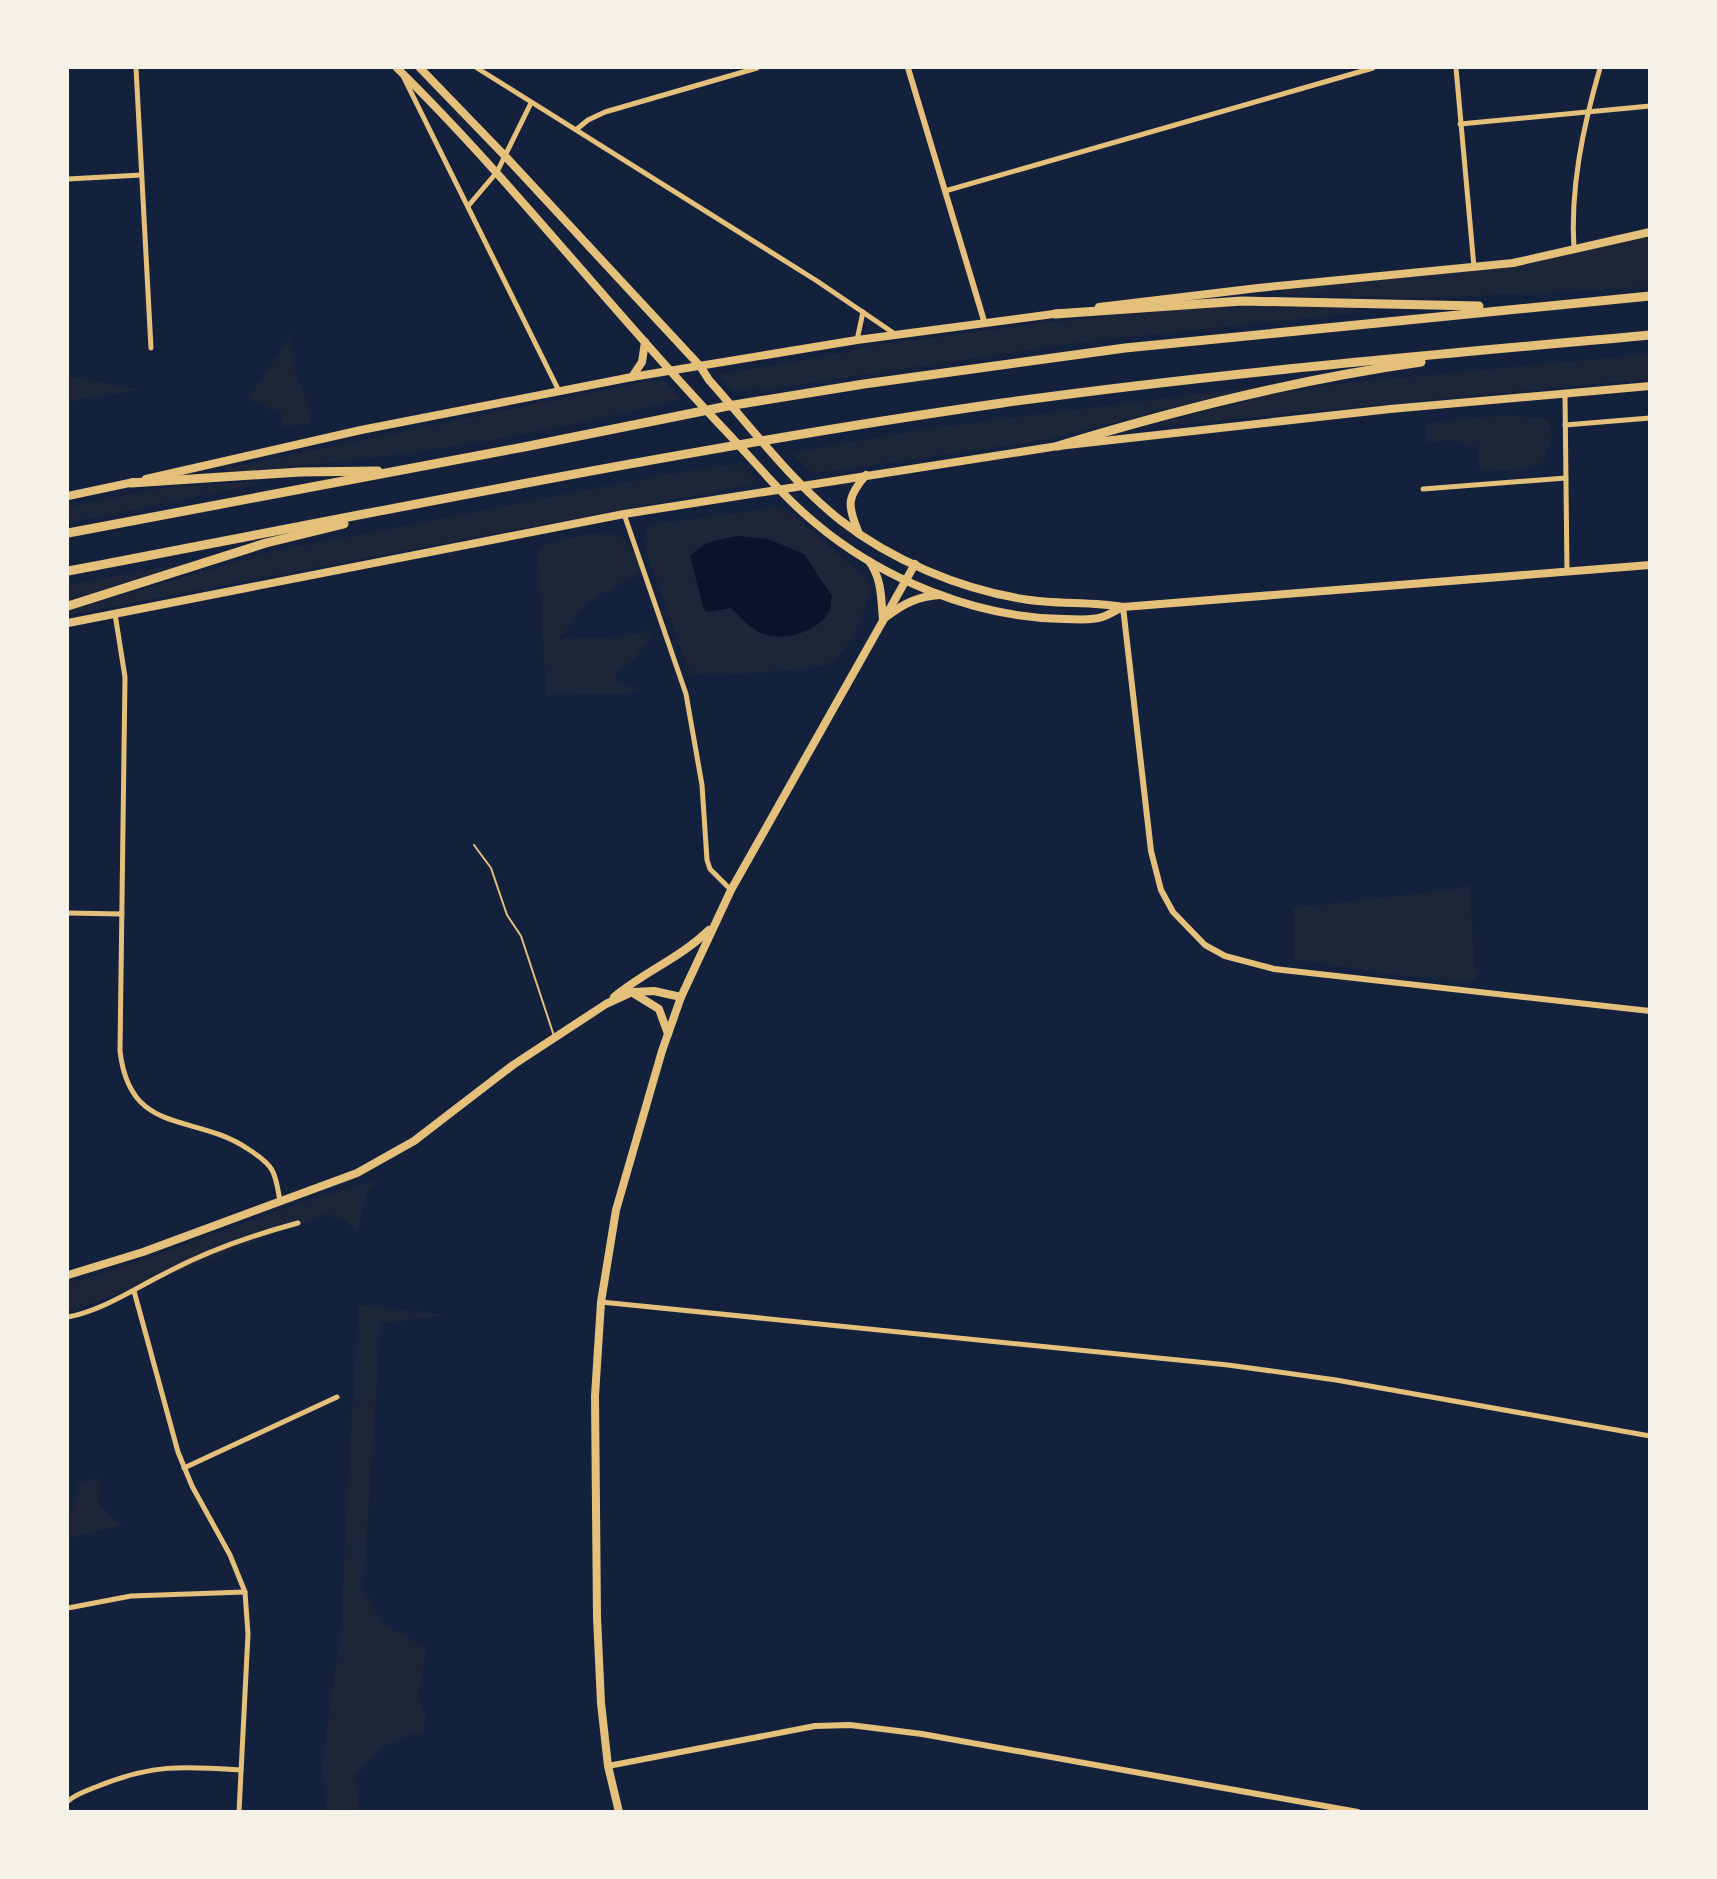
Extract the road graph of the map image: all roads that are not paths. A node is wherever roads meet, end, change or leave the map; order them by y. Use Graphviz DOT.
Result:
graph roads {
  1 [pos="136,68"];
  2 [pos="420,68"];
  3 [pos="477,68"];
  4 [pos="757,68"];
  5 [pos="908,68"];
  6 [pos="1373,68"];
  7 [pos="1456,68"];
  8 [pos="1600,68"];
  9 [pos="398,69"];
  10 [pos="531,103"];
  11 [pos="1650,106"];
  12 [pos="1588,112"];
  13 [pos="1460,124"];
  14 [pos="577,129"];
  15 [pos="505,156"];
  16 [pos="497,172"];
  17 [pos="141,175"];
  18 [pos="68,179"];
  19 [pos="945,191"];
  20 [pos="469,206"];
  21 [pos="1650,232"];
  22 [pos="1574,250"];
  23 [pos="1474,267"];
  24 [pos="1650,296"];
  25 [pos="1626,298"];
  26 [pos="863,312"];
  27 [pos="1055,314"];
  28 [pos="985,324"];
  29 [pos="897,335"];
  30 [pos="1650,335"];
  31 [pos="857,340"];
  32 [pos="645,342"];
  33 [pos="1548,344"];
  34 [pos="151,348"];
  35 [pos="700,366"];
  36 [pos="670,372"];
  37 [pos="632,377"];
  38 [pos="1650,386"];
  39 [pos="559,391"];
  40 [pos="1565,394"];
  41 [pos="1650,418"];
  42 [pos="1565,425"];
  43 [pos="1058,446"];
  44 [pos="395,471"];
  45 [pos="867,476"];
  46 [pos="1566,478"];
  47 [pos="130,483"];
  48 [pos="803,485"];
  49 [pos="781,489"];
  50 [pos="1423,489"];
  51 [pos="68,496"];
  52 [pos="453,497"];
  53 [pos="624,514"];
  54 [pos="858,531"];
  55 [pos="68,533"];
  56 [pos="868,559"];
  57 [pos="915,564"];
  58 [pos="1650,565"];
  59 [pos="68,571"];
  60 [pos="1567,572"];
  61 [pos="906,579"];
  62 [pos="944,595"];
  63 [pos="68,606"];
  64 [pos="1123,607"];
  65 [pos="115,614"];
  66 [pos="883,620"];
  67 [pos="68,623"];
  68 [pos="474,845"];
  69 [pos="731,890"];
  70 [pos="68,913"];
  71 [pos="122,914"];
  72 [pos="712,927"];
  73 [pos="632,992"];
  74 [pos="681,997"];
  75 [pos="606,1004"];
  76 [pos="1650,1011"];
  77 [pos="668,1035"];
  78 [pos="554,1036"];
  79 [pos="280,1201"];
  80 [pos="297,1223"];
  81 [pos="68,1275"];
  82 [pos="134,1291"];
  83 [pos="601,1302"];
  84 [pos="68,1317"];
  85 [pos="337,1397"];
  86 [pos="1650,1436"];
  87 [pos="184,1468"];
  88 [pos="245,1592"];
  89 [pos="68,1608"];
  90 [pos="608,1766"];
  91 [pos="241,1770"];
  92 [pos="68,1802"];
  93 [pos="239,1812"];
  94 [pos="619,1812"];
  95 [pos="1358,1812"];
  1 -- 17 [label="street"];
  2 -- 15 [label="main road"];
  3 -- 10 [label="street"];
  4 -- 14 [label="street"];
  5 -- 19 [label="street"];
  6 -- 19 [label="street"];
  7 -- 13 [label="street"];
  8 -- 12 [label="street"];
  9 -- 16 [label="main road"];
  9 -- 20 [label="street"];
  10 -- 14 [label="street"];
  10 -- 15 [label="street"];
  11 -- 12 [label="street"];
  12 -- 13 [label="street"];
  12 -- 22 [label="street"];
  13 -- 23 [label="street"];
  14 -- 26 [label="street"];
  15 -- 16 [label="street"];
  15 -- 35 [label="main road"];
  16 -- 20 [label="street"];
  16 -- 32 [label="main road"];
  17 -- 18 [label="street"];
  17 -- 34 [label="street"];
  19 -- 28 [label="street"];
  20 -- 39 [label="street"];
  21 -- 22 [label="main road"];
  22 -- 23 [label="main road"];
  23 -- 27 [label="main road"];
  24 -- 25 [label="highway"];
  25 -- 27 [label="highway"];
  25 -- 44 [label="highway"];
  26 -- 29 [label="street"];
  26 -- 31 [label="street"];
  27 -- 28 [label="main road"];
  28 -- 29 [label="main road"];
  29 -- 31 [label="main road"];
  30 -- 33 [label="highway"];
  31 -- 35 [label="main road"];
  32 -- 36 [label="main road"];
  32 -- 37 [label="main road"];
  33 -- 43 [label="highway"];
  33 -- 52 [label="highway"];
  35 -- 36 [label="main road"];
  35 -- 48 [label="main road"];
  36 -- 37 [label="main road"];
  36 -- 49 [label="main road"];
  37 -- 39 [label="main road"];
  38 -- 40 [label="main road"];
  39 -- 47 [label="main road"];
  40 -- 42 [label="street"];
  40 -- 43 [label="main road"];
  41 -- 42 [label="street"];
  42 -- 46 [label="street"];
  43 -- 45 [label="main road"];
  44 -- 47 [label="highway"];
  44 -- 55 [label="highway"];
  45 -- 48 [label="main road"];
  45 -- 54 [label="main road"];
  46 -- 50 [label="street"];
  46 -- 60 [label="street"];
  47 -- 51 [label="main road"];
  48 -- 49 [label="main road"];
  48 -- 54 [label="main road"];
  49 -- 53 [label="main road"];
  49 -- 56 [label="main road"];
  52 -- 59 [label="highway"];
  52 -- 63 [label="highway"];
  53 -- 65 [label="main road"];
  53 -- 69 [label="street"];
  54 -- 57 [label="main road"];
  56 -- 61 [label="main road"];
  56 -- 66 [label="main road"];
  57 -- 61 [label="main road"];
  57 -- 64 [label="main road"];
  58 -- 60 [label="main road"];
  60 -- 64 [label="main road"];
  61 -- 62 [label="main road"];
  61 -- 66 [label="main road"];
  62 -- 64 [label="main road"];
  62 -- 66 [label="main road"];
  64 -- 76 [label="street"];
  65 -- 67 [label="main road"];
  65 -- 71 [label="street"];
  66 -- 69 [label="main road"];
  68 -- 78 [label="lane"];
  69 -- 72 [label="main road"];
  70 -- 71 [label="street"];
  71 -- 79 [label="street"];
  72 -- 74 [label="main road"];
  72 -- 75 [label="main road"];
  73 -- 74 [label="main road"];
  73 -- 75 [label="main road"];
  73 -- 77 [label="main road"];
  74 -- 77 [label="main road"];
  75 -- 78 [label="main road"];
  77 -- 83 [label="main road"];
  78 -- 79 [label="main road"];
  79 -- 81 [label="main road"];
  80 -- 82 [label="street"];
  82 -- 84 [label="street"];
  82 -- 87 [label="street"];
  83 -- 86 [label="street"];
  83 -- 90 [label="main road"];
  85 -- 87 [label="street"];
  87 -- 88 [label="street"];
  88 -- 89 [label="street"];
  88 -- 91 [label="street"];
  90 -- 94 [label="main road"];
  90 -- 95 [label="street"];
  91 -- 92 [label="street"];
  91 -- 93 [label="street"];
}
